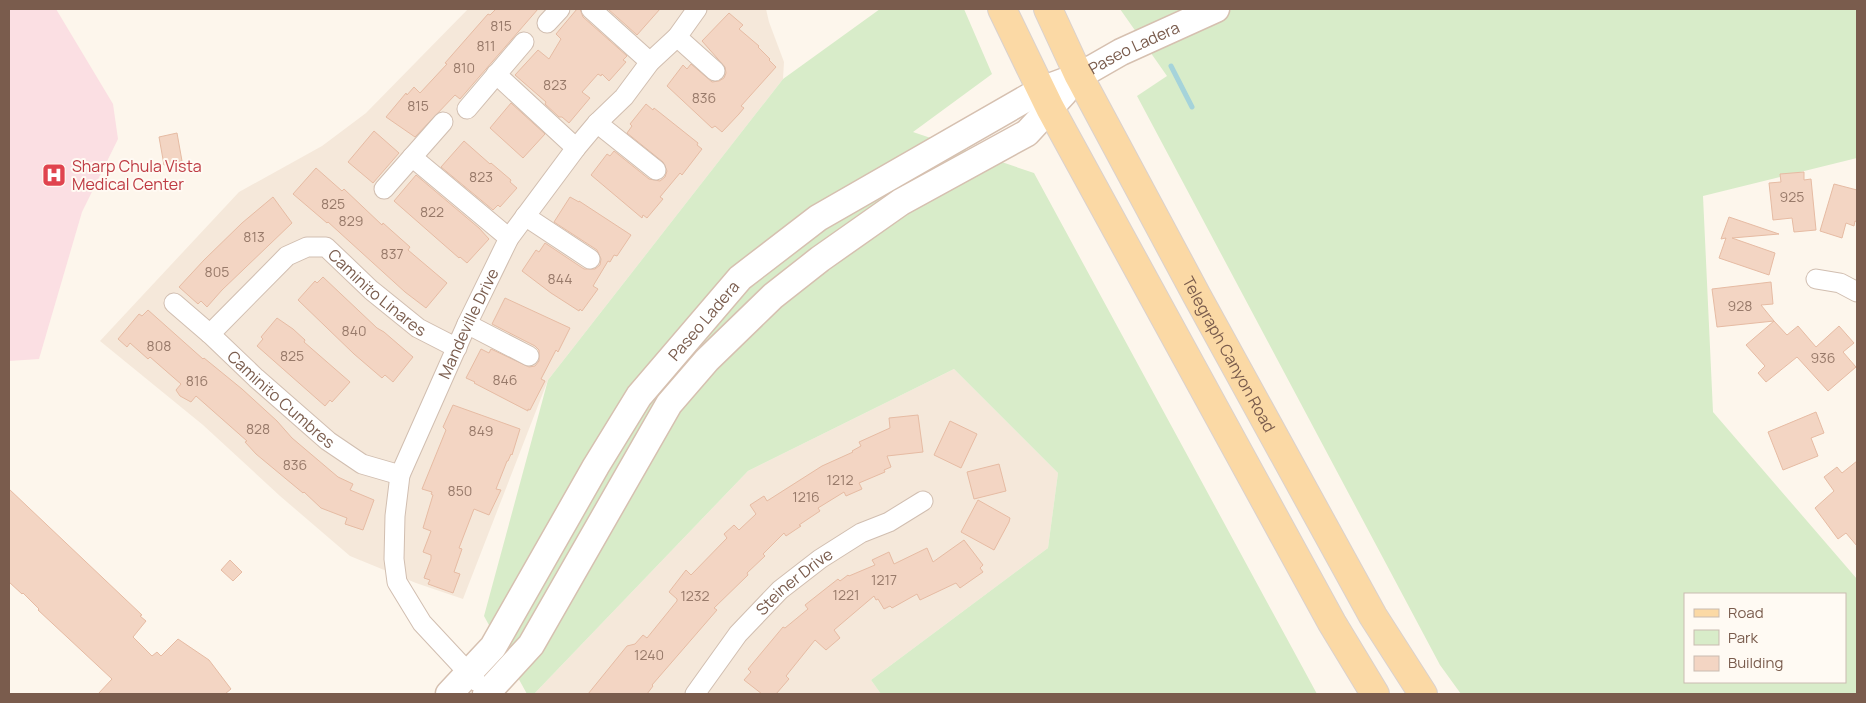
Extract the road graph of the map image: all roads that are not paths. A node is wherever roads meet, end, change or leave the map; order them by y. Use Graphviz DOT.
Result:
graph roads {
  1 [pos="560,9"];
  2 [pos="591,9"];
  3 [pos="697,9"];
  4 [pos="1002,9"];
  5 [pos="1048,9"];
  6 [pos="1216,9"];
  7 [pos="547,23"];
  8 [pos="677,37"];
  9 [pos="524,42"];
  10 [pos="650,62"];
  11 [pos="715,71"];
  12 [pos="496,74"];
  13 [pos="1079,76"];
  14 [pos="1045,99"];
  15 [pos="466,109"];
  16 [pos="443,122"];
  17 [pos="597,123"];
  18 [pos="576,148"];
  19 [pos="412,157"];
  20 [pos="656,170"];
  21 [pos="384,189"];
  22 [pos="525,216"];
  23 [pos="509,238"];
  24 [pos="590,259"];
  25 [pos="1816,279"];
  26 [pos="1857,292"];
  27 [pos="174,303"];
  28 [pos="467,324"];
  29 [pos="210,334"];
  30 [pos="457,348"];
  31 [pos="530,356"];
  32 [pos="400,475"];
  33 [pos="922,501"];
  34 [pos="469,674"];
  35 [pos="698,693"];
  36 [pos="449,694"];
  37 [pos="488,694"];
  38 [pos="1375,694"];
  39 [pos="1423,694"];
  1 -- 7 [label="street"];
  2 -- 10 [label="street"];
  3 -- 8 [label="street, Mandeville Drive"];
  4 -- 14 [label="main road"];
  5 -- 13 [label="main road, Telegraph Canyon Road"];
  6 -- 13 [label="main road, Paseo Ladera"];
  8 -- 10 [label="street, Mandeville Drive"];
  8 -- 11 [label="street"];
  9 -- 12 [label="street"];
  10 -- 17 [label="street, Mandeville Drive"];
  12 -- 15 [label="street"];
  12 -- 18 [label="street"];
  13 -- 14 [label="main road, Paseo Ladera"];
  13 -- 39 [label="main road, Telegraph Canyon Road"];
  14 -- 34 [label="main road, Paseo Ladera"];
  14 -- 37 [label="main road, Paseo Ladera"];
  14 -- 38 [label="main road"];
  16 -- 19 [label="street"];
  17 -- 18 [label="street, Mandeville Drive"];
  17 -- 20 [label="street"];
  18 -- 22 [label="street, Mandeville Drive"];
  19 -- 21 [label="street"];
  19 -- 23 [label="street"];
  22 -- 23 [label="street, Mandeville Drive"];
  22 -- 24 [label="street"];
  23 -- 28 [label="street, Mandeville Drive"];
  25 -- 26 [label="street"];
  27 -- 29 [label="street, Caminito Cumbres"];
  28 -- 30 [label="street, Mandeville Drive"];
  28 -- 31 [label="street"];
  29 -- 30 [label="street, Caminito Linares"];
  29 -- 32 [label="street, Caminito Cumbres"];
  30 -- 32 [label="street, Mandeville Drive"];
  32 -- 34 [label="street, Mandeville Drive"];
  33 -- 35 [label="street, Steiner Drive"];
  34 -- 36 [label="main road, Paseo Ladera"];
  34 -- 37 [label="street, Mandeville Drive"];
}
